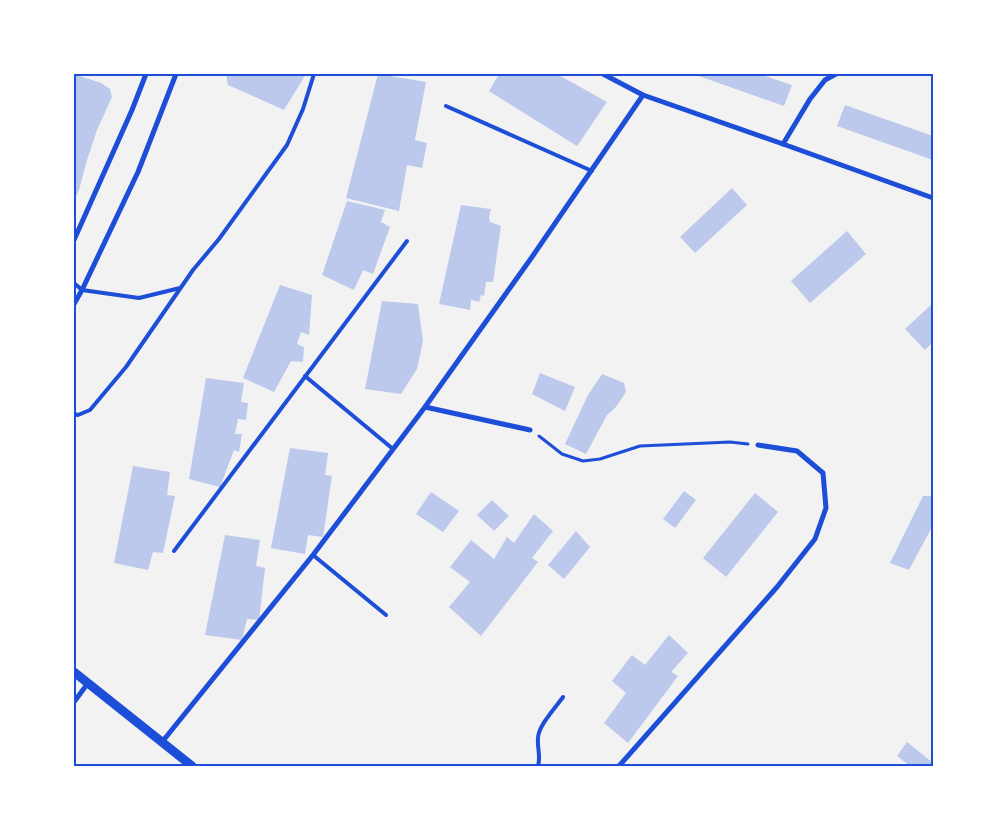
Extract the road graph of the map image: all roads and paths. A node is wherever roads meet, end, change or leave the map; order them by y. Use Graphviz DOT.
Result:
graph roads {
  1 [pos="146,74"];
  2 [pos="176,74"];
  3 [pos="314,74"];
  4 [pos="603,74"];
  5 [pos="836,74"];
  6 [pos="643,95"];
  7 [pos="446,106"];
  8 [pos="782,144"];
  9 [pos="592,172"];
  10 [pos="933,198"];
  11 [pos="74,240"];
  12 [pos="407,241"];
  13 [pos="74,283"];
  14 [pos="181,288"];
  15 [pos="82,290"];
  16 [pos="74,304"];
  17 [pos="305,376"];
  18 [pos="425,407"];
  19 [pos="74,414"];
  20 [pos="530,430"];
  21 [pos="758,445"];
  22 [pos="393,448"];
  23 [pos="174,552"];
  24 [pos="313,555"];
  25 [pos="386,615"];
  26 [pos="74,672"];
  27 [pos="88,683"];
  28 [pos="563,697"];
  29 [pos="74,702"];
  30 [pos="162,742"];
  31 [pos="192,766"];
  32 [pos="538,766"];
  33 [pos="619,766"];
  1 -- 11 [label="street"];
  2 -- 15 [label="street"];
  3 -- 14 [label="lane"];
  4 -- 6 [label="street"];
  5 -- 8 [label="street"];
  6 -- 8 [label="street"];
  6 -- 9 [label="street"];
  7 -- 9 [label="lane"];
  8 -- 10 [label="street"];
  9 -- 18 [label="street"];
  12 -- 17 [label="lane"];
  13 -- 15 [label="lane"];
  14 -- 15 [label="lane"];
  14 -- 19 [label="lane"];
  15 -- 16 [label="street"];
  17 -- 22 [label="lane"];
  17 -- 23 [label="lane"];
  18 -- 20 [label="street"];
  18 -- 22 [label="street"];
  20 -- 21 [label="path"];
  21 -- 33 [label="street"];
  22 -- 24 [label="street"];
  24 -- 25 [label="lane"];
  24 -- 30 [label="street"];
  26 -- 27 [label="street"];
  27 -- 29 [label="street"];
  27 -- 30 [label="street"];
  28 -- 32 [label="lane"];
  30 -- 31 [label="street"];
}
